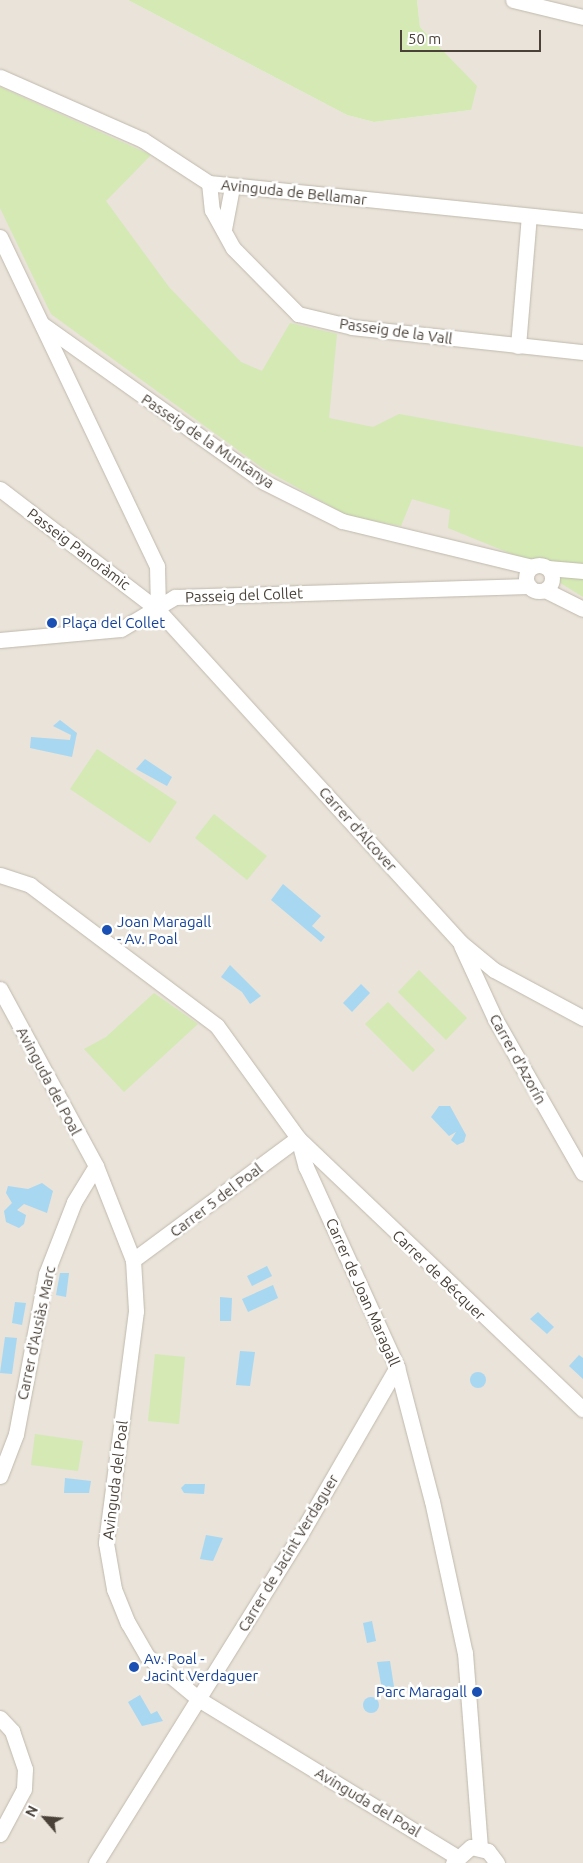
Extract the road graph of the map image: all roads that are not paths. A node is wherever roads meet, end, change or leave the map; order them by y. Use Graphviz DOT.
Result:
graph roads {
  1 [pos="513,0"];
  2 [pos="583,17"];
  3 [pos="0,77"];
  4 [pos="209,183"];
  5 [pos="232,187"];
  6 [pos="529,216"];
  7 [pos="583,221"];
  8 [pos="224,229"];
  9 [pos="0,237"];
  10 [pos="42,324"];
  11 [pos="518,346"];
  12 [pos="583,352"];
  13 [pos="83,354"];
  14 [pos="66,375"];
  15 [pos="0,489"];
  16 [pos="532,567"];
  17 [pos="548,568"];
  18 [pos="583,571"];
  19 [pos="529,586"];
  20 [pos="545,590"];
  21 [pos="583,609"];
  22 [pos="158,610"];
  23 [pos="0,640"];
  24 [pos="0,875"];
  25 [pos="460,942"];
  26 [pos="0,989"];
  27 [pos="583,1018"];
  28 [pos="298,1138"];
  29 [pos="96,1166"];
  30 [pos="583,1173"];
  31 [pos="133,1260"];
  32 [pos="397,1366"];
  33 [pos="583,1410"];
  34 [pos="0,1476"];
  35 [pos="200,1700"];
  36 [pos="0,1718"];
  37 [pos="0,1834"];
  38 [pos="480,1847"];
  39 [pos="455,1859"];
  40 [pos="96,1863"];
  41 [pos="497,1863"];
  1 -- 2 [label="street"];
  3 -- 4 [label="street, Avinguda de Bellamar"];
  4 -- 5 [label="street, Avinguda de Bellamar"];
  4 -- 8 [label="street, Passeig de la Vall"];
  5 -- 6 [label="street, Avinguda de Bellamar"];
  5 -- 8 [label="street"];
  6 -- 7 [label="street, Avinguda de Bellamar"];
  6 -- 11 [label="street"];
  8 -- 11 [label="street, Passeig de la Vall"];
  9 -- 10 [label="street"];
  10 -- 13 [label="street, Passeig de la Muntanya"];
  10 -- 14 [label="street"];
  11 -- 12 [label="street, Passeig de la Vall"];
  13 -- 14 [label="street"];
  13 -- 16 [label="street, Passeig de la Muntanya"];
  14 -- 22 [label="street"];
  15 -- 22 [label="street, Passeig Panoràmic"];
  16 -- 17 [label="street"];
  16 -- 19 [label="street"];
  17 -- 18 [label="street"];
  17 -- 20 [label="street"];
  19 -- 20 [label="street"];
  19 -- 22 [label="street, Passeig del Collet"];
  20 -- 21 [label="street"];
  22 -- 23 [label="street, Passeig del Collet"];
  22 -- 25 [label="street, Carrer d'Alcover"];
  24 -- 28 [label="street, Carrer de Joan Maragall"];
  25 -- 27 [label="street, Carrer d'Alcover"];
  25 -- 30 [label="street, Carrer d'Azorín"];
  26 -- 29 [label="street, Avinguda del Poal"];
  28 -- 31 [label="street, Carrer 5 del Poal"];
  28 -- 32 [label="street, Carrer de Joan Maragall"];
  28 -- 33 [label="street, Carrer de Bécquer"];
  29 -- 31 [label="street, Avinguda del Poal"];
  29 -- 34 [label="street, Carrer d'Ausiàs Marc"];
  31 -- 35 [label="street, Avinguda del Poal"];
  32 -- 35 [label="street, Carrer de Jacint Verdaguer"];
  32 -- 38 [label="street, Carrer de Joan Maragall"];
  35 -- 39 [label="street, Avinguda del Poal"];
  35 -- 40 [label="street, Carrer de Jacint Verdaguer"];
  36 -- 37 [label="street"];
  38 -- 39 [label="street"];
  38 -- 41 [label="street"];
}
